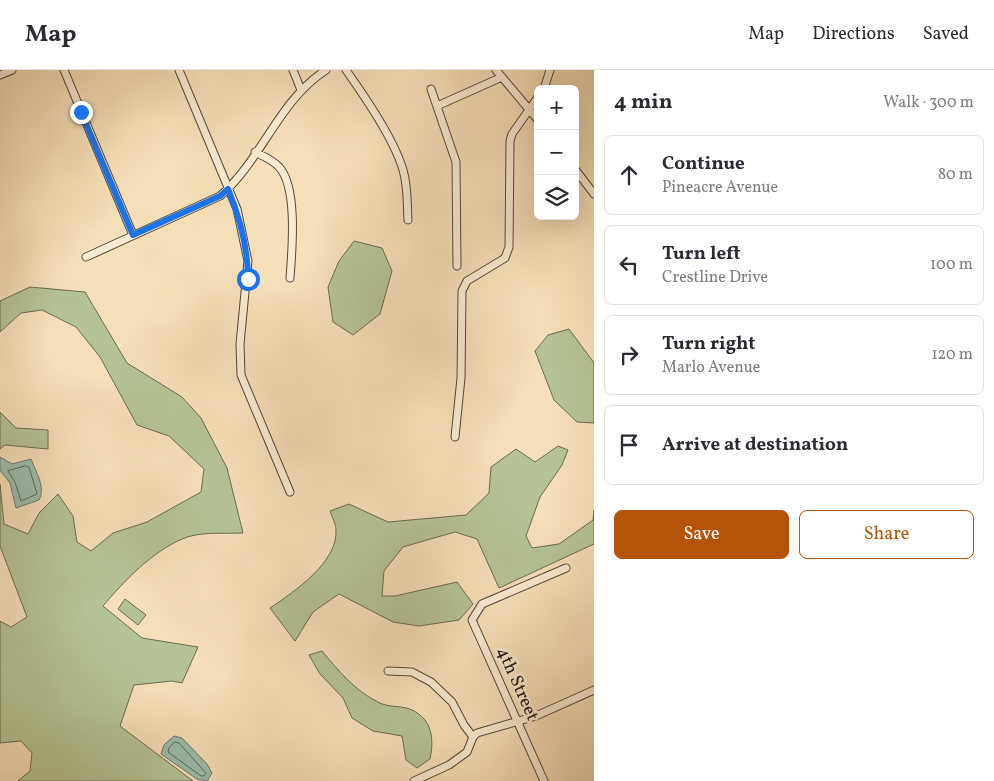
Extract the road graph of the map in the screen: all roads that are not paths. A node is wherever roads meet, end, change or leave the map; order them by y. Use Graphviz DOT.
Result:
graph roads {
  1 [pos="12,70"];
  2 [pos="64,70"];
  3 [pos="179,70"];
  4 [pos="293,70"];
  5 [pos="326,70"];
  6 [pos="346,70"];
  7 [pos="496,70"];
  8 [pos="550,70"];
  9 [pos="0,73"];
  10 [pos="502,77"];
  11 [pos="545,85"];
  12 [pos="430,88"];
  13 [pos="301,90"];
  14 [pos="534,103"];
  15 [pos="437,106"];
  16 [pos="529,110"];
  17 [pos="534,116"];
  18 [pos="256,152"];
  19 [pos="579,174"];
  20 [pos="228,189"];
  21 [pos="594,194"];
  22 [pos="408,220"];
  23 [pos="133,235"];
  24 [pos="86,257"];
  25 [pos="458,266"];
  26 [pos="290,278"];
  27 [pos="455,437"];
  28 [pos="290,492"];
  29 [pos="566,568"];
  30 [pos="388,671"];
  31 [pos="594,690"];
  32 [pos="518,722"];
  33 [pos="473,737"];
  34 [pos="414,781"];
  35 [pos="544,781"];
  1 -- 9 [label="street"];
  2 -- 23 [label="street"];
  3 -- 20 [label="street"];
  4 -- 13 [label="street"];
  5 -- 13 [label="street"];
  6 -- 22 [label="street"];
  7 -- 10 [label="street"];
  8 -- 11 [label="street"];
  10 -- 15 [label="street"];
  10 -- 16 [label="street"];
  12 -- 15 [label="street"];
  13 -- 18 [label="street"];
  14 -- 16 [label="street"];
  15 -- 25 [label="street"];
  16 -- 17 [label="street"];
  16 -- 27 [label="street"];
  18 -- 20 [label="street"];
  18 -- 26 [label="street"];
  19 -- 21 [label="street"];
  20 -- 23 [label="street"];
  20 -- 28 [label="street"];
  23 -- 24 [label="street"];
  29 -- 32 [label="street, 4th Street"];
  30 -- 33 [label="street"];
  31 -- 32 [label="street"];
  32 -- 33 [label="street"];
  32 -- 35 [label="street, 4th Street"];
  33 -- 34 [label="street"];
}
